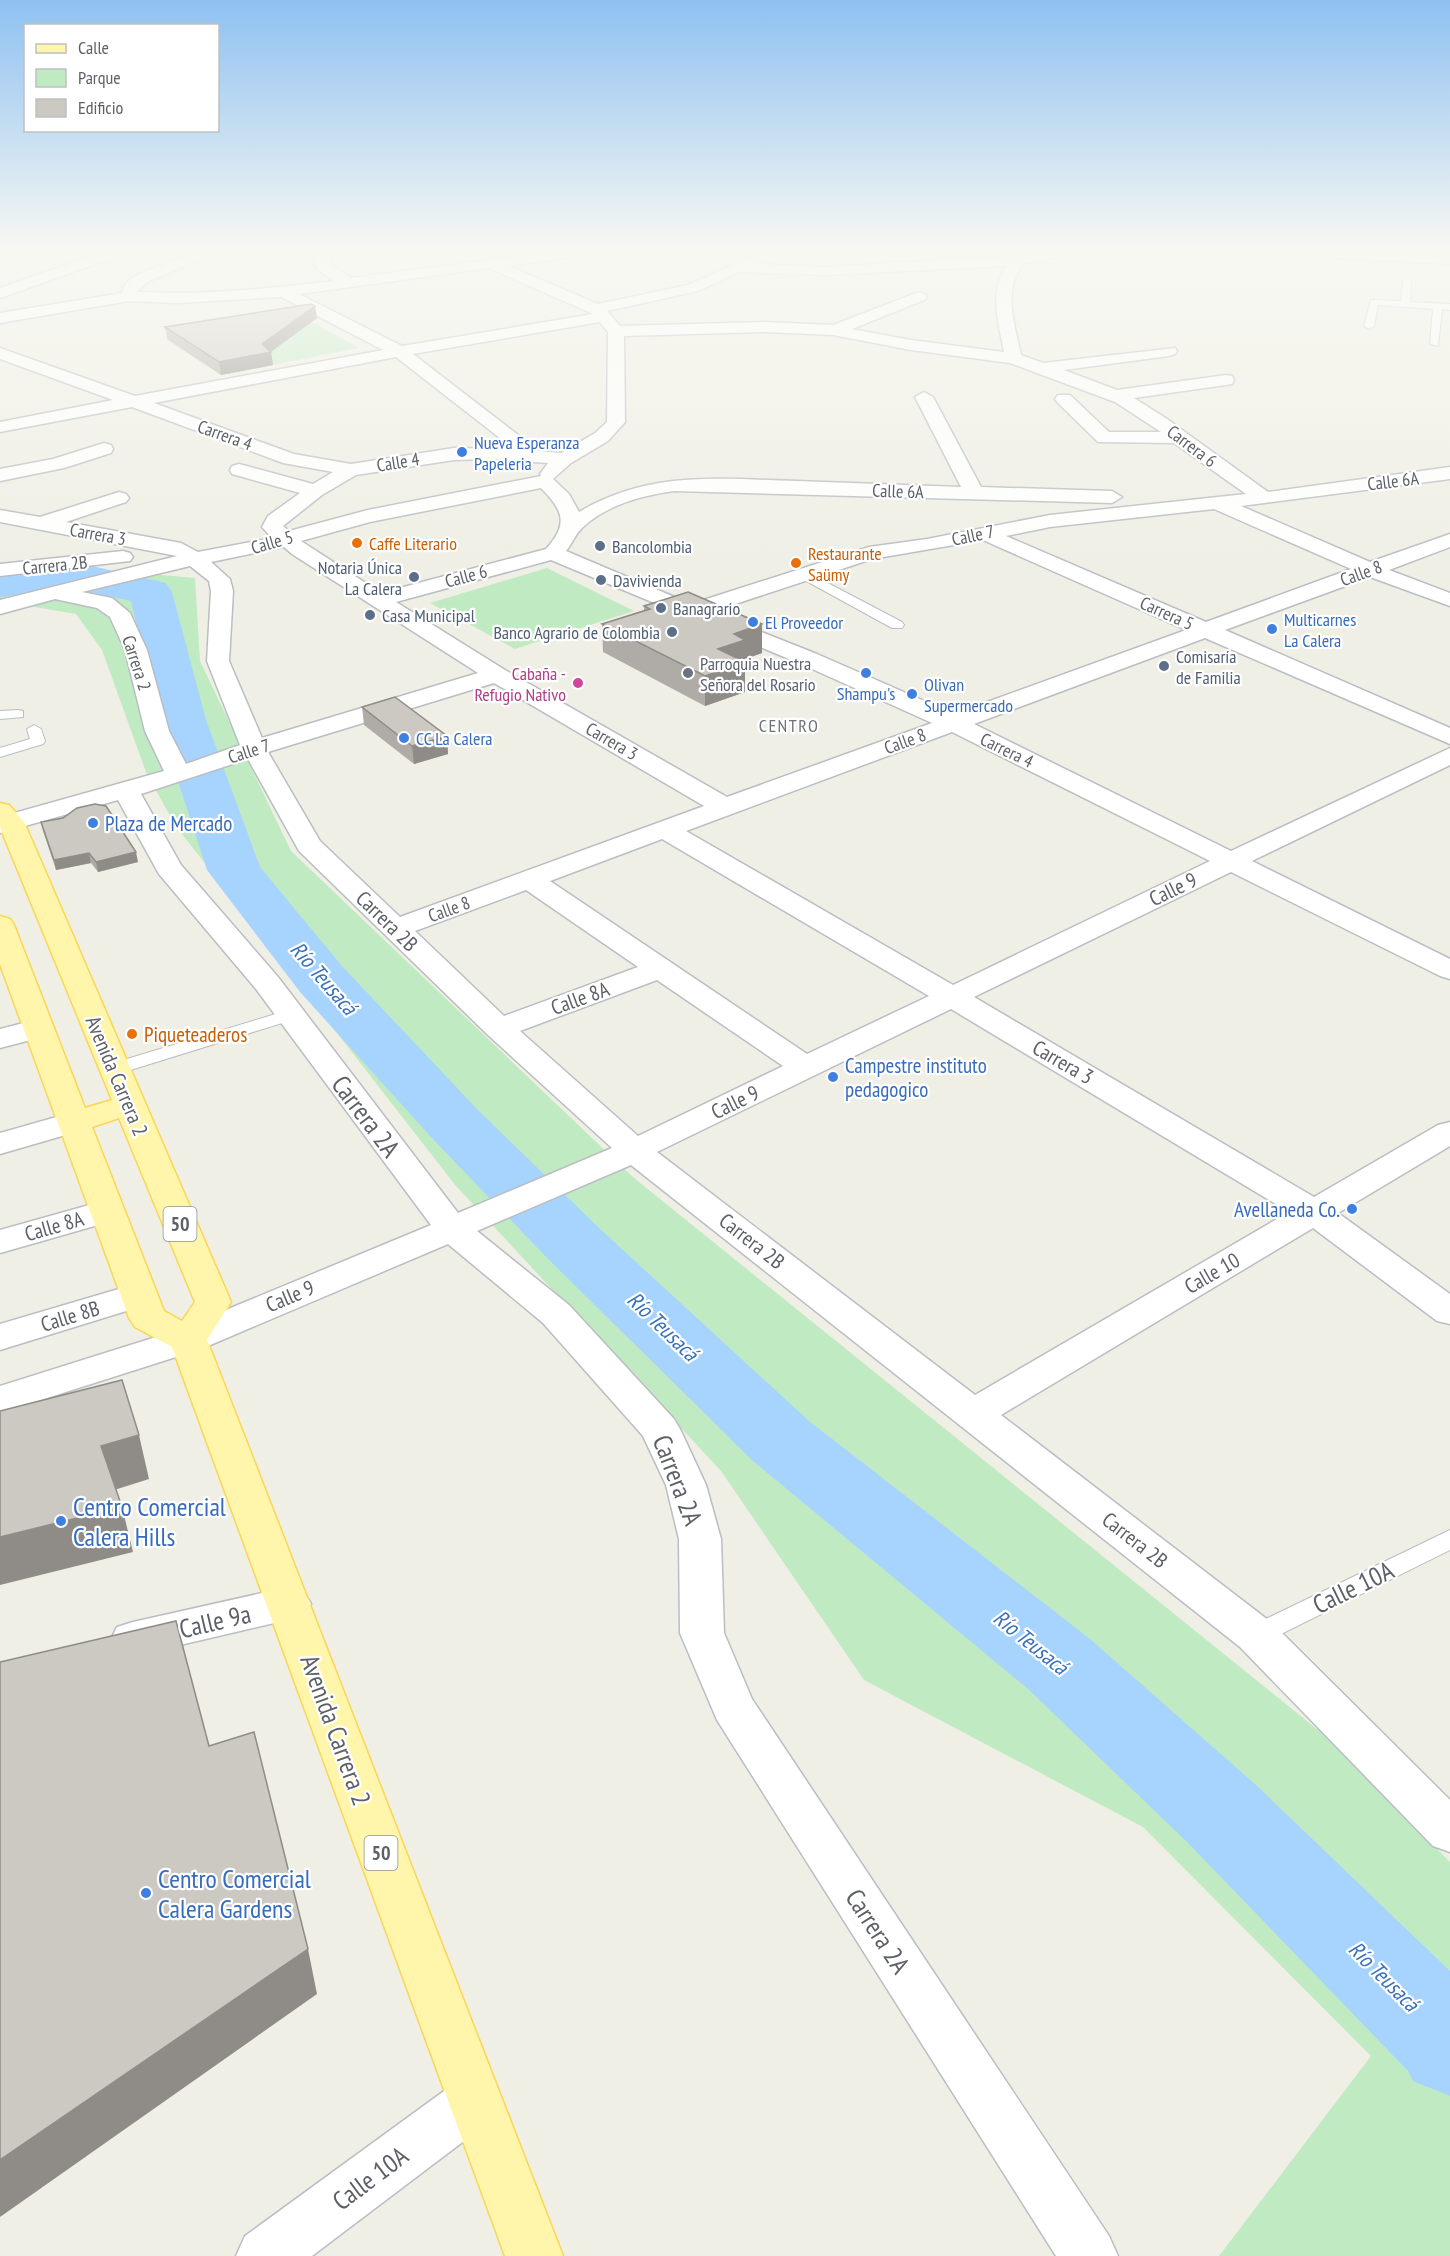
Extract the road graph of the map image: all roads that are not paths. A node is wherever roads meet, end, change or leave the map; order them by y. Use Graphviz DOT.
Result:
graph roads {
  1 [pos="14,358"];
  2 [pos="366,358"];
  3 [pos="408,358"];
  4 [pos="610,358"];
  5 [pos="1013,358"];
  6 [pos="1115,358"];
  7 [pos="1042,368"];
  8 [pos="1226,380"];
  9 [pos="1113,396"];
  10 [pos="924,397"];
  11 [pos="1064,399"];
  12 [pos="132,402"];
  13 [pos="0,427"];
  14 [pos="1178,436"];
  15 [pos="104,449"];
  16 [pos="535,457"];
  17 [pos="564,459"];
  18 [pos="239,470"];
  19 [pos="351,470"];
  20 [pos="1450,473"];
  21 [pos="0,475"];
  22 [pos="545,481"];
  23 [pos="315,492"];
  24 [pos="974,494"];
  25 [pos="119,498"];
  26 [pos="1264,498"];
  27 [pos="1224,501"];
  28 [pos="0,516"];
  29 [pos="41,524"];
  30 [pos="571,526"];
  31 [pos="983,532"];
  32 [pos="284,537"];
  33 [pos="1450,540"];
  34 [pos="553,553"];
  35 [pos="187,555"];
  36 [pos="0,570"];
  37 [pos="1371,570"];
  38 [pos="803,574"];
  39 [pos="61,591"];
  40 [pos="378,600"];
  41 [pos="1450,600"];
  42 [pos="0,607"];
  43 [pos="690,612"];
  44 [pos="897,625"];
  45 [pos="1205,630"];
  46 [pos="497,675"];
  47 [pos="18,714"];
  48 [pos="0,715"];
  49 [pos="953,723"];
  50 [pos="34,729"];
  51 [pos="1450,737"];
  52 [pos="254,748"];
  53 [pos="0,753"];
  54 [pos="1450,755"];
  55 [pos="179,774"];
  56 [pos="126,790"];
  57 [pos="724,807"];
  58 [pos="4,820"];
  59 [pos="664,829"];
  60 [pos="1231,861"];
  61 [pos="529,879"];
  62 [pos="0,925"];
  63 [pos="394,929"];
  64 [pos="662,968"];
  65 [pos="1450,970"];
  66 [pos="951,997"];
  67 [pos="289,1015"];
  68 [pos="39,1028"];
  69 [pos="499,1028"];
  70 [pos="0,1039"];
  71 [pos="806,1068"];
  72 [pos="114,1069"];
  73 [pos="129,1105"];
  74 [pos="74,1122"];
  75 [pos="1450,1132"];
  76 [pos="0,1144"];
  77 [pos="619,1159"];
  78 [pos="107,1211"];
  79 [pos="1315,1213"];
  80 [pos="451,1228"];
  81 [pos="0,1242"];
  82 [pos="139,1294"];
  83 [pos="1450,1312"];
  84 [pos="0,1337"];
  85 [pos="188,1340"];
  86 [pos="0,1400"];
  87 [pos="973,1413"];
  88 [pos="1450,1539"];
  89 [pos="289,1604"];
  90 [pos="1256,1635"];
  91 [pos="93,1648"];
  92 [pos="1449,1829"];
  93 [pos="474,2101"];
  94 [pos="1083,2254"];
  95 [pos="265,2256"];
  96 [pos="534,2256"];
  1 -- 12 [label="street, Carrera 4"];
  2 -- 12 [label="street"];
  3 -- 16 [label="street"];
  4 -- 17 [label="street"];
  5 -- 7 [label="street, Carrera 6"];
  6 -- 7 [label="street"];
  7 -- 9 [label="street, Carrera 6"];
  8 -- 9 [label="street"];
  9 -- 14 [label="street, Carrera 6"];
  10 -- 24 [label="street"];
  11 -- 14 [label="street"];
  12 -- 13 [label="street"];
  12 -- 19 [label="street, Carrera 4"];
  14 -- 26 [label="street, Carrera 6"];
  15 -- 21 [label="street"];
  16 -- 17 [label="street, Calle 4"];
  16 -- 19 [label="street, Calle 4"];
  17 -- 22 [label="street"];
  18 -- 23 [label="street"];
  19 -- 23 [label="street, Calle 4"];
  20 -- 26 [label="street, Calle 6A"];
  22 -- 30 [label="street"];
  22 -- 32 [label="street, Calle 5"];
  23 -- 32 [label="street, Calle 4"];
  24 -- 27 [label="street, Calle 6A"];
  24 -- 30 [label="street, Calle 6A"];
  25 -- 29 [label="street"];
  26 -- 27 [label="street, Calle 7"];
  27 -- 31 [label="street, Calle 7"];
  27 -- 37 [label="street, Carrera 6"];
  28 -- 29 [label="street, Carrera 3"];
  29 -- 35 [label="street, Carrera 3"];
  30 -- 34 [label="street"];
  31 -- 38 [label="street, Calle 7"];
  31 -- 45 [label="street, Carrera 5"];
  32 -- 35 [label="street, Calle 5"];
  32 -- 40 [label="street, Carrera 3"];
  33 -- 37 [label="street, Calle 8"];
  34 -- 40 [label="street, Calle 6"];
  34 -- 43 [label="street, Carrera 4"];
  35 -- 36 [label="street, Carrera 2B"];
  35 -- 39 [label="street, Calle 5"];
  35 -- 52 [label="street, Carrera 2B"];
  37 -- 41 [label="street, Carrera 6"];
  37 -- 45 [label="street, Calle 8"];
  38 -- 43 [label="street, Calle 7"];
  38 -- 44 [label="lane"];
  39 -- 42 [label="street, Calle 5"];
  39 -- 55 [label="street, Carrera 2"];
  40 -- 46 [label="street, Carrera 3"];
  43 -- 49 [label="street, Carrera 4"];
  45 -- 49 [label="street, Calle 8"];
  45 -- 51 [label="street, Carrera 5"];
  46 -- 52 [label="street, Calle 7"];
  46 -- 57 [label="street, Carrera 3"];
  47 -- 48 [label="lane"];
  49 -- 57 [label="street, Calle 8"];
  49 -- 60 [label="street, Carrera 4"];
  50 -- 53 [label="lane"];
  52 -- 55 [label="street, Calle 7"];
  52 -- 63 [label="street, Carrera 2B"];
  54 -- 60 [label="street, Calle 9"];
  55 -- 56 [label="street, Calle 7"];
  56 -- 58 [label="street, Calle 7"];
  56 -- 67 [label="street, Carrera 2A"];
  57 -- 59 [label="street, Calle 8"];
  58 -- 72 [label="main road, Avenida Carrera 2 / 50"];
  59 -- 61 [label="street, Calle 8"];
  59 -- 66 [label="street, Carrera 3"];
  60 -- 65 [label="street, Carrera 4"];
  60 -- 66 [label="street, Calle 9"];
  61 -- 63 [label="street, Calle 8"];
  61 -- 64 [label="street"];
  62 -- 68 [label="main road"];
  63 -- 69 [label="street, Carrera 2B"];
  64 -- 69 [label="street, Calle 8A"];
  64 -- 71 [label="street"];
  66 -- 71 [label="street, Calle 9"];
  66 -- 79 [label="street, Carrera 3"];
  67 -- 72 [label="lane"];
  67 -- 80 [label="street, Carrera 2A"];
  68 -- 70 [label="street"];
  68 -- 74 [label="main road"];
  69 -- 77 [label="street, Carrera 2B"];
  71 -- 77 [label="street, Calle 9"];
  72 -- 73 [label="main road, Avenida Carrera 2 / 50"];
  73 -- 74 [label="main road"];
  73 -- 85 [label="main road, Avenida Carrera 2 / 50"];
  74 -- 76 [label="street"];
  74 -- 78 [label="main road"];
  75 -- 79 [label="street, Calle 10"];
  77 -- 80 [label="street, Calle 9"];
  77 -- 87 [label="street, Carrera 2B"];
  78 -- 81 [label="street, Calle 8A"];
  78 -- 82 [label="main road"];
  79 -- 83 [label="street, Carrera 3"];
  79 -- 87 [label="street, Calle 10"];
  80 -- 85 [label="street, Calle 9"];
  80 -- 94 [label="street, Carrera 2A"];
  82 -- 84 [label="street, Calle 8B"];
  82 -- 85 [label="main road"];
  85 -- 86 [label="street, Calle 9"];
  85 -- 89 [label="main road, Avenida Carrera 2 / 50"];
  87 -- 90 [label="street, Carrera 2B"];
  88 -- 90 [label="lane, Calle 10A"];
  89 -- 91 [label="street, Calle 9a"];
  89 -- 93 [label="main road, Avenida Carrera 2 / 50"];
  90 -- 92 [label="street, Carrera 2B"];
  93 -- 95 [label="street, Calle 10A"];
  93 -- 96 [label="main road, Avenida Carrera 2 / 50"];
}
